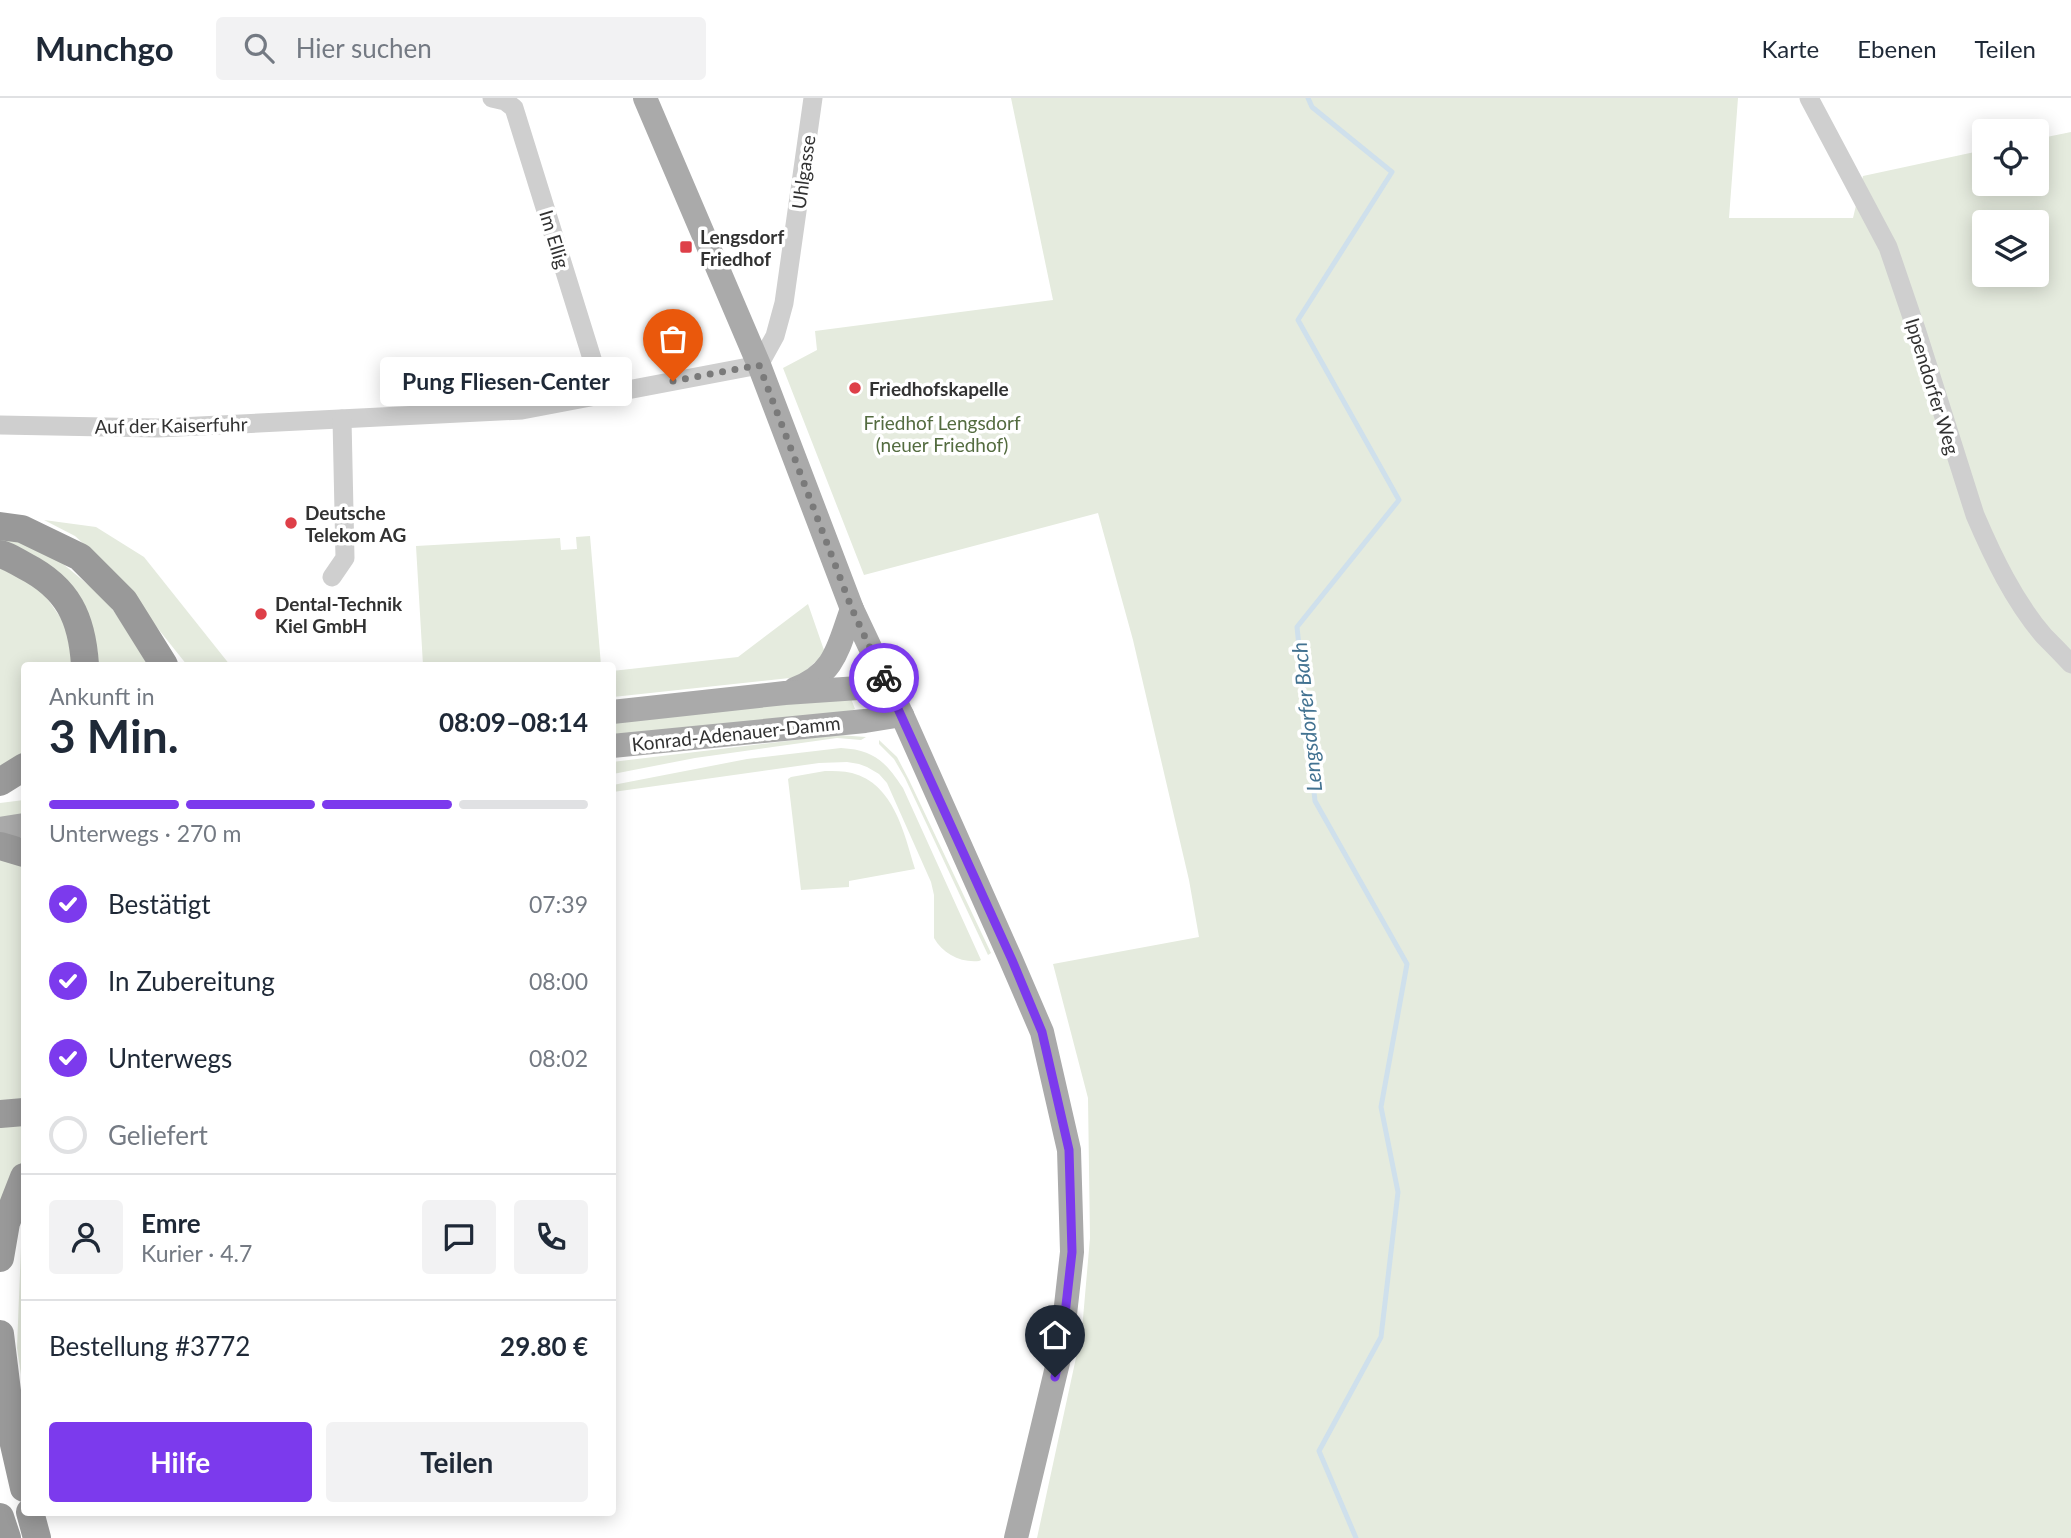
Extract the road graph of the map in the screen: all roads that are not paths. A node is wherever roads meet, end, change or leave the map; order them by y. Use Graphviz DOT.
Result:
graph roads {
  1 [pos="492,98"];
  2 [pos="645,98"];
  3 [pos="813,98"];
  4 [pos="1809,98"];
  5 [pos="759,365"];
  6 [pos="603,394"];
  7 [pos="342,419"];
  8 [pos="0,425"];
  9 [pos="0,526"];
  10 [pos="0,554"];
  11 [pos="332,577"];
  12 [pos="852,609"];
  13 [pos="85,662"];
  14 [pos="162,662"];
  15 [pos="2071,664"];
  16 [pos="888,686"];
  17 [pos="785,693"];
  18 [pos="616,712"];
  19 [pos="902,715"];
  20 [pos="616,746"];
  21 [pos="21,770"];
  22 [pos="0,782"];
  23 [pos="21,786"];
  24 [pos="0,789"];
  25 [pos="21,826"];
  26 [pos="0,829"];
  27 [pos="0,846"];
  28 [pos="21,852"];
  29 [pos="21,1112"];
  30 [pos="0,1114"];
  31 [pos="21,1185"];
  32 [pos="0,1258"];
  33 [pos="0,1334"];
  34 [pos="0,1405"];
  35 [pos="13,1440"];
  36 [pos="21,1475"];
  37 [pos="31,1516"];
  38 [pos="0,1517"];
  39 [pos="7,1538"];
  40 [pos="37,1538"];
  41 [pos="1016,1538"];
  1 -- 6 [label="street, Im Ellig"];
  2 -- 5 [label="main road"];
  3 -- 5 [label="street, Uhlgasse"];
  4 -- 15 [label="street, Ippendorfer Weg"];
  5 -- 6 [label="street, Auf der Kaiserfuhr"];
  5 -- 12 [label="main road"];
  6 -- 7 [label="street, Auf der Kaiserfuhr"];
  7 -- 8 [label="street, Auf der Kaiserfuhr"];
  7 -- 11 [label="street"];
  9 -- 14 [label="highway"];
  10 -- 13 [label="highway"];
  12 -- 16 [label="main road"];
  12 -- 17 [label="main road"];
  16 -- 17 [label="main road, Konrad-Adenauer-Damm"];
  16 -- 19 [label="main road"];
  17 -- 18 [label="main road, Konrad-Adenauer-Damm"];
  19 -- 20 [label="main road, Konrad-Adenauer-Damm"];
  19 -- 41 [label="main road"];
  21 -- 22 [label="highway"];
  23 -- 24 [label="main road"];
  25 -- 26 [label="main road"];
  27 -- 28 [label="highway"];
  29 -- 30 [label="highway"];
  31 -- 32 [label="highway"];
  33 -- 35 [label="highway"];
  34 -- 35 [label="highway"];
  35 -- 36 [label="highway"];
  37 -- 40 [label="highway"];
  38 -- 39 [label="highway"];
}
